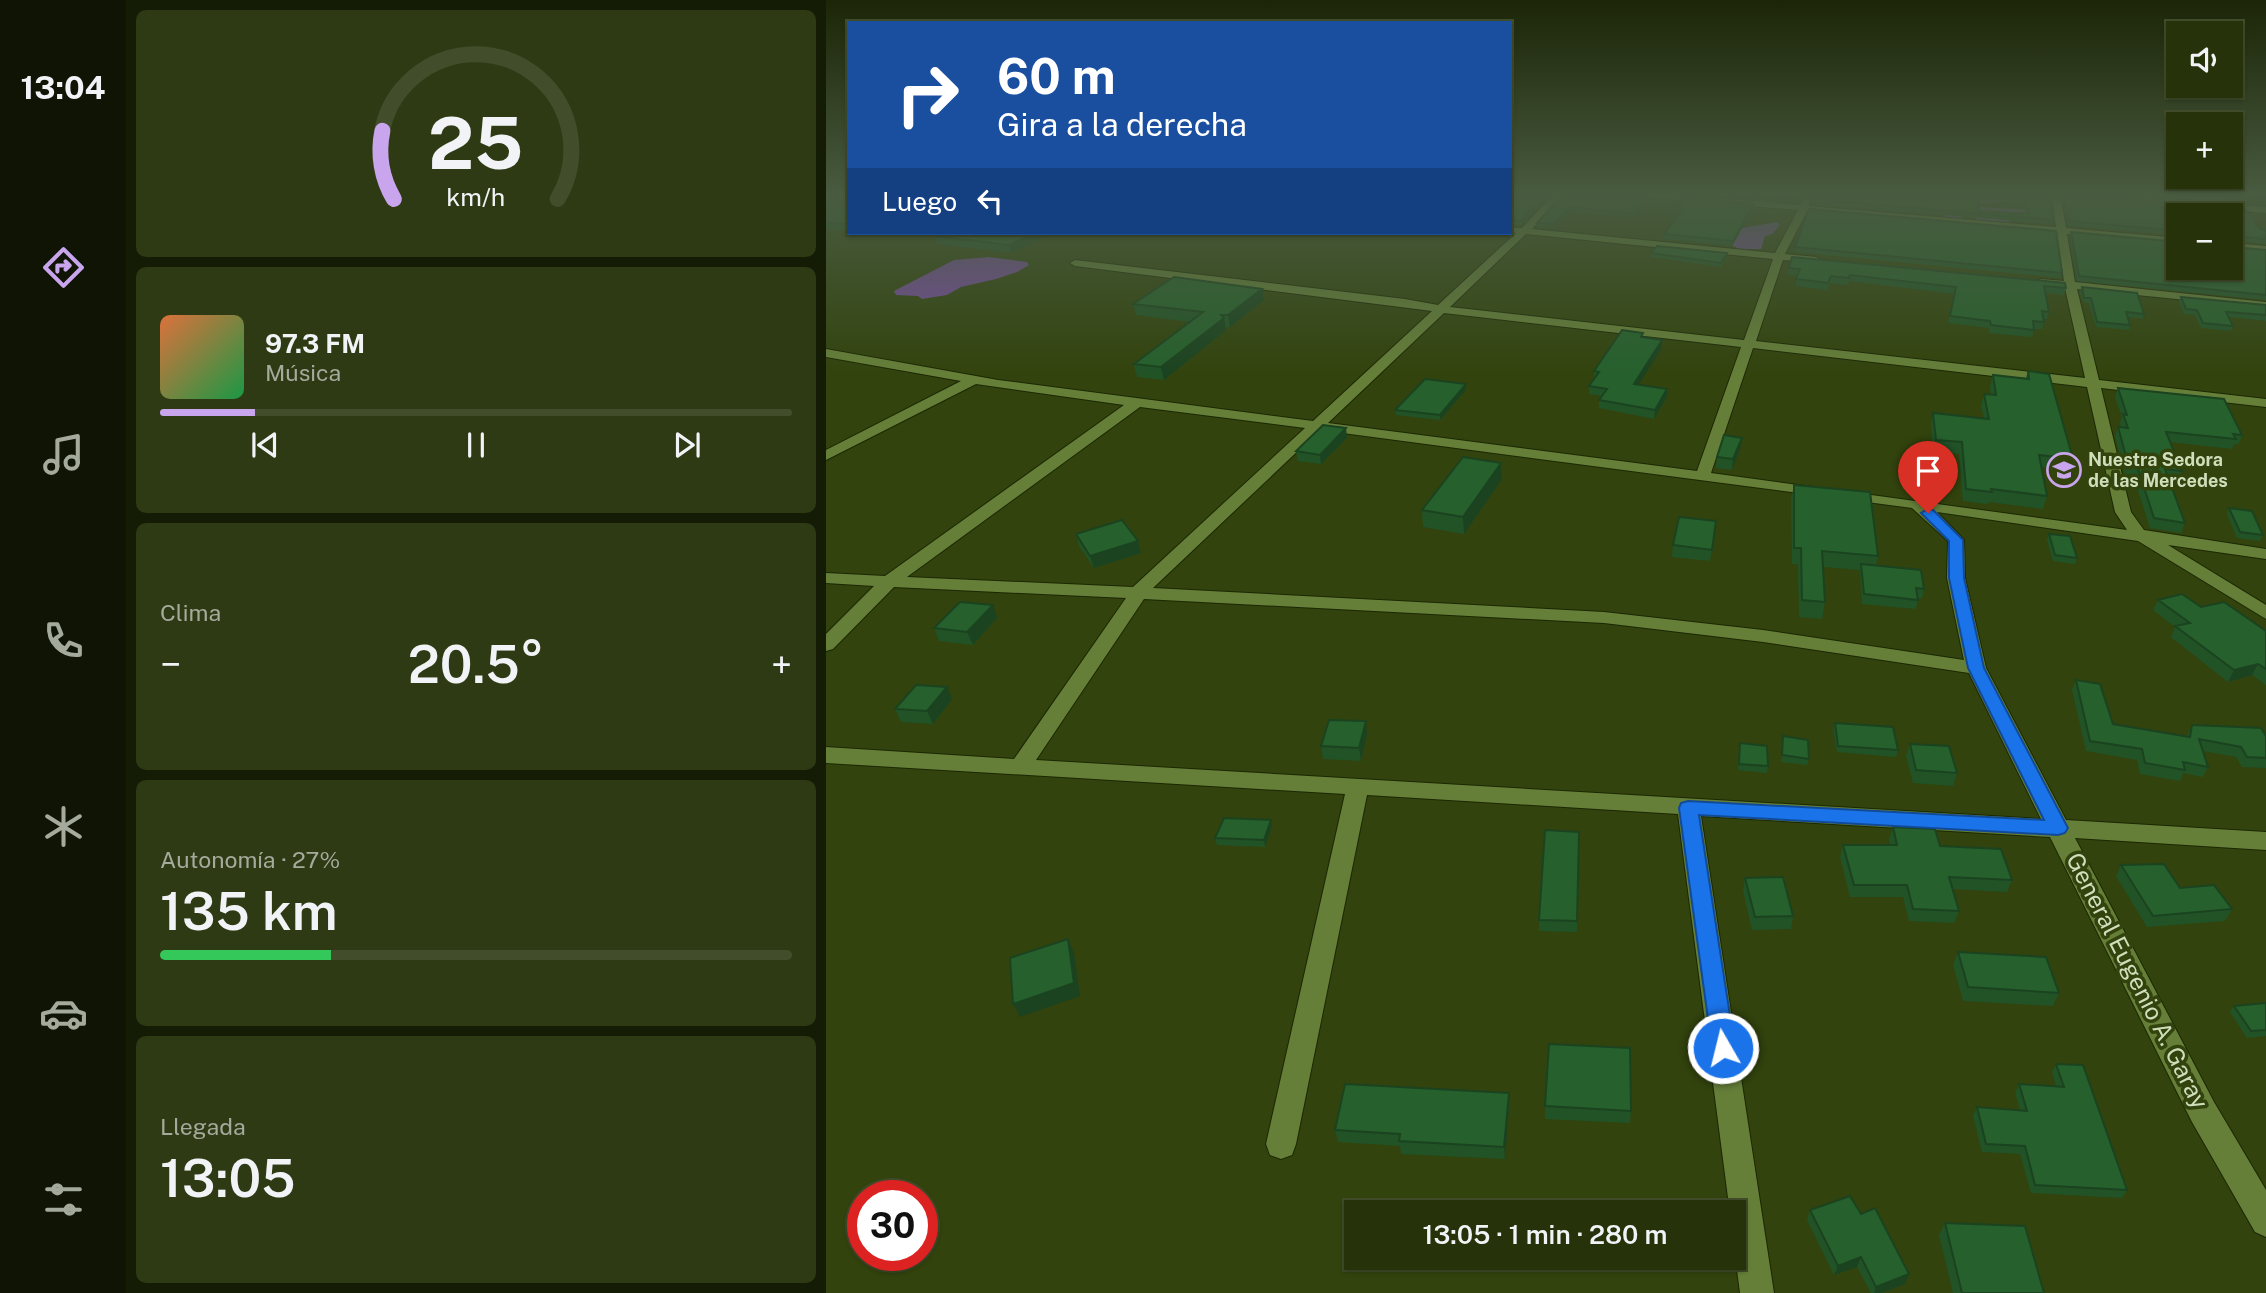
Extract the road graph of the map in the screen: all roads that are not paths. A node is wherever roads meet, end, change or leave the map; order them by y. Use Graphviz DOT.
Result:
graph roads {
  1 [pos="1494,254"];
  2 [pos="1762,254"];
  3 [pos="2065,254"];
  4 [pos="1779,256"];
  5 [pos="1835,262"];
  6 [pos="1075,263"];
  7 [pos="2028,281"];
  8 [pos="2070,285"];
  9 [pos="2266,305"];
  10 [pos="1441,309"];
  11 [pos="1748,344"];
  12 [pos="826,353"];
  13 [pos="974,380"];
  14 [pos="2093,383"];
  15 [pos="1137,402"];
  16 [pos="2266,403"];
  17 [pos="1317,425"];
  18 [pos="826,456"];
  19 [pos="1702,477"];
  20 [pos="1917,504"];
  21 [pos="1994,518"];
  22 [pos="2138,534"];
  23 [pos="1956,540"];
  24 [pos="2266,554"];
  25 [pos="826,578"];
  26 [pos="889,581"];
  27 [pos="1139,592"];
  28 [pos="2266,613"];
  29 [pos="826,645"];
  30 [pos="1976,668"];
  31 [pos="826,755"];
  32 [pos="1020,766"];
  33 [pos="1358,787"];
  34 [pos="1688,808"];
  35 [pos="2058,828"];
  36 [pos="2266,841"];
  37 [pos="1281,1144"];
  38 [pos="2266,1220"];
  39 [pos="1757,1293"];
  1 -- 10 [label="street"];
  2 -- 4 [label="street"];
  3 -- 8 [label="street"];
  4 -- 5 [label="street"];
  4 -- 11 [label="street"];
  6 -- 10 [label="street"];
  7 -- 8 [label="street"];
  8 -- 9 [label="street"];
  8 -- 14 [label="street"];
  10 -- 11 [label="street"];
  10 -- 17 [label="street"];
  11 -- 14 [label="street"];
  11 -- 19 [label="street"];
  12 -- 13 [label="street"];
  13 -- 15 [label="street"];
  13 -- 18 [label="street"];
  14 -- 16 [label="street"];
  14 -- 22 [label="street"];
  15 -- 17 [label="street"];
  15 -- 26 [label="street"];
  17 -- 19 [label="street"];
  17 -- 27 [label="street"];
  19 -- 20 [label="street"];
  20 -- 21 [label="street"];
  20 -- 23 [label="street"];
  21 -- 22 [label="street"];
  21 -- 23 [label="street"];
  22 -- 24 [label="street"];
  22 -- 28 [label="street"];
  23 -- 30 [label="street, General Eugenio A. Garay"];
  25 -- 26 [label="street"];
  26 -- 27 [label="street"];
  26 -- 29 [label="street"];
  27 -- 30 [label="street"];
  27 -- 32 [label="street"];
  30 -- 35 [label="street, General Eugenio A. Garay"];
  31 -- 32 [label="street"];
  32 -- 33 [label="street"];
  33 -- 34 [label="street"];
  33 -- 37 [label="street"];
  34 -- 35 [label="street"];
  34 -- 39 [label="street"];
  35 -- 36 [label="street"];
  35 -- 38 [label="street, General Eugenio A. Garay"];
}
